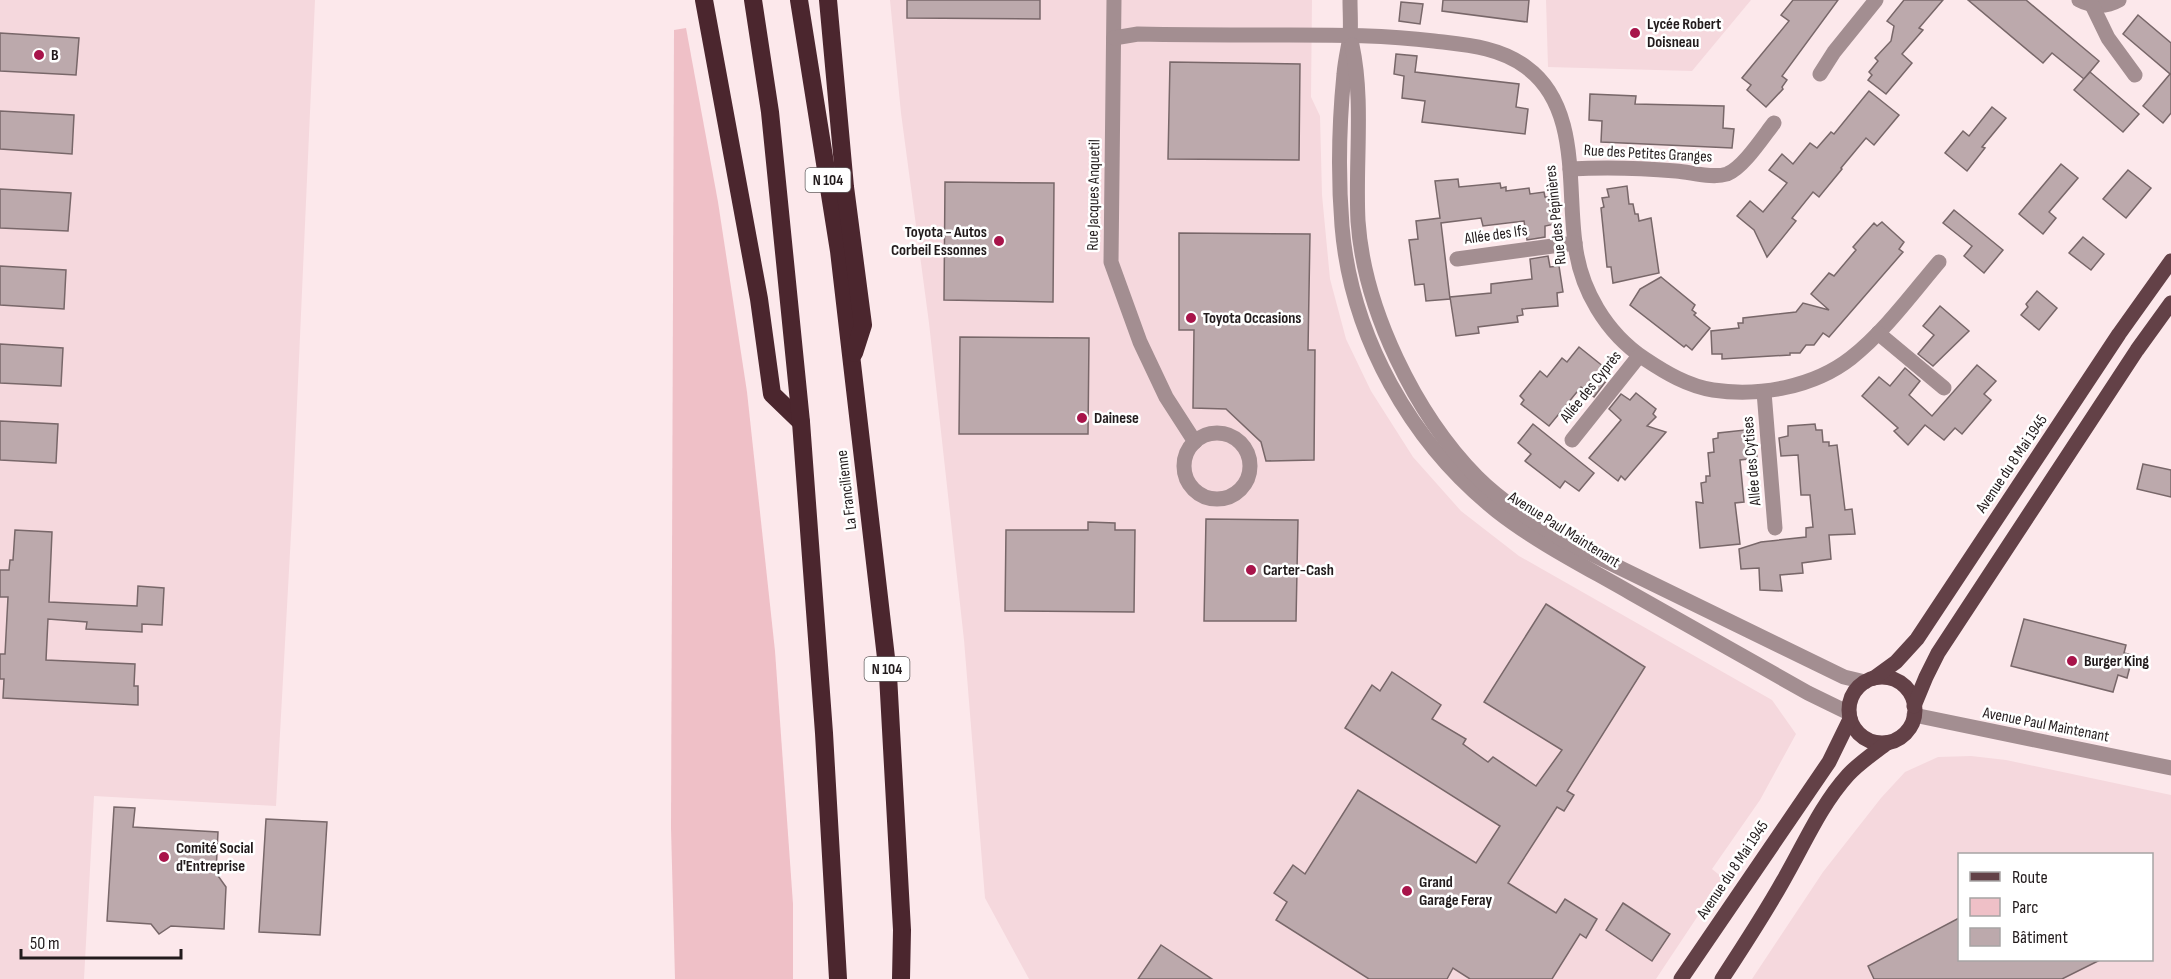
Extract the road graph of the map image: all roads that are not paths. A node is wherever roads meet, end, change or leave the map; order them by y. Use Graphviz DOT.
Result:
graph roads {
  1 [pos="704,0"];
  2 [pos="753,0"];
  3 [pos="799,0"];
  4 [pos="828,0"];
  5 [pos="1114,0"];
  6 [pos="1350,0"];
  7 [pos="1876,0"];
  8 [pos="2120,0"];
  9 [pos="2086,2"];
  10 [pos="1350,35"];
  11 [pos="1114,38"];
  12 [pos="1820,74"];
  13 [pos="2135,75"];
  14 [pos="1774,123"];
  15 [pos="1570,169"];
  16 [pos="1575,243"];
  17 [pos="1457,259"];
  18 [pos="2171,261"];
  19 [pos="1939,262"];
  20 [pos="2171,303"];
  21 [pos="1878,333"];
  22 [pos="1640,356"];
  23 [pos="851,360"];
  24 [pos="1944,388"];
  25 [pos="1764,392"];
  26 [pos="801,422"];
  27 [pos="1572,440"];
  28 [pos="1195,442"];
  29 [pos="1775,528"];
  30 [pos="1869,680"];
  31 [pos="1914,711"];
  32 [pos="1849,716"];
  33 [pos="1887,743"];
  34 [pos="2171,768"];
  35 [pos="1723,977"];
  36 [pos="838,979"];
  37 [pos="901,979"];
  38 [pos="1682,979"];
  1 -- 26 [label="highway"];
  2 -- 26 [label="highway"];
  3 -- 23 [label="highway, La Francilienne / N 104"];
  4 -- 23 [label="highway"];
  5 -- 11 [label="street, Rue Jacques Anquetil"];
  6 -- 10 [label="street, Avenue Paul Maintenant"];
  7 -- 12 [label="street"];
  8 -- 9 [label="street"];
  9 -- 13 [label="street"];
  10 -- 11 [label="street"];
  10 -- 15 [label="street, Rue des Pépinières"];
  10 -- 30 [label="street, Avenue Paul Maintenant"];
  10 -- 32 [label="street, Avenue Paul Maintenant"];
  11 -- 28 [label="street, Rue Jacques Anquetil"];
  14 -- 15 [label="street, Rue des Petites Granges"];
  15 -- 16 [label="street, Rue des Pépinières"];
  16 -- 17 [label="street, Allée des Ifs"];
  16 -- 22 [label="street, Rue des Pépinières"];
  18 -- 30 [label="main road, Avenue du 8 Mai 1945"];
  19 -- 21 [label="street, Rue des Pépinières"];
  20 -- 31 [label="main road"];
  21 -- 24 [label="street"];
  21 -- 25 [label="street, Rue des Pépinières"];
  22 -- 25 [label="street, Rue des Pépinières"];
  22 -- 27 [label="street, Allée des Cyprès"];
  23 -- 37 [label="highway, La Francilienne / N 104"];
  25 -- 29 [label="street, Allée des Cytises"];
  26 -- 36 [label="highway"];
  28 -- 28 [label="street"];
  30 -- 31 [label="main road"];
  30 -- 32 [label="main road, Avenue du 8 Mai 1945"];
  31 -- 33 [label="main road"];
  31 -- 34 [label="street, Avenue Paul Maintenant"];
  32 -- 33 [label="main road"];
  32 -- 38 [label="main road, Avenue du 8 Mai 1945"];
  33 -- 35 [label="main road"];
}
